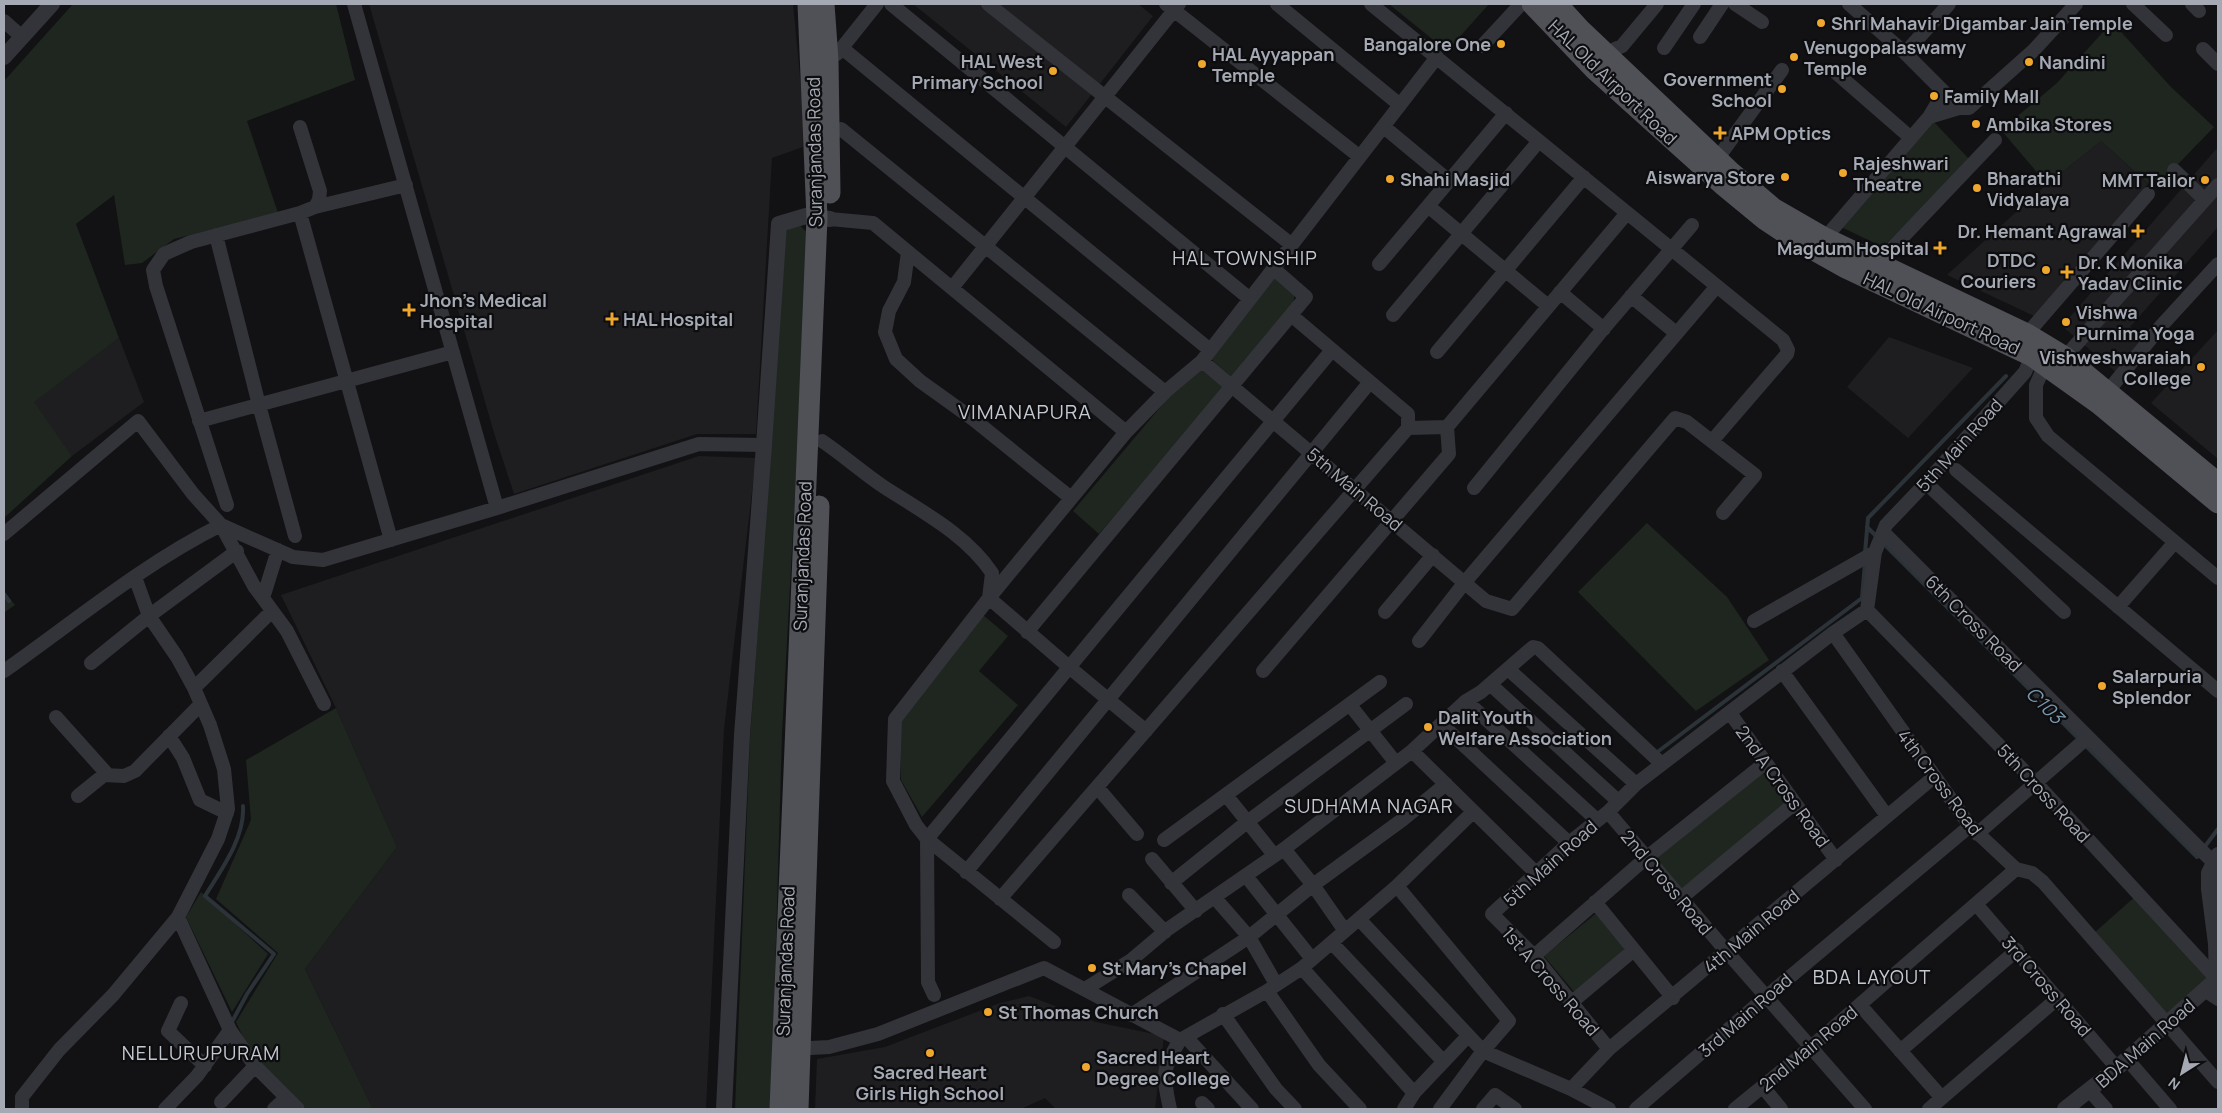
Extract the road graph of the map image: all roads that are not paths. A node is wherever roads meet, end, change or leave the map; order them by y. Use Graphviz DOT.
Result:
graph roads {
  1 [pos="52,4"];
  2 [pos="354,4"];
  3 [pos="808,4"];
  4 [pos="824,4"];
  5 [pos="877,4"];
  6 [pos="891,4"];
  7 [pos="988,4"];
  8 [pos="1277,4"];
  9 [pos="1371,4"];
  10 [pos="1522,4"];
  11 [pos="1532,4"];
  12 [pos="1557,4"];
  13 [pos="1657,4"];
  14 [pos="1694,4"];
  15 [pos="1722,4"];
  16 [pos="1735,4"];
  17 [pos="1838,4"];
  18 [pos="1849,4"];
  19 [pos="1948,4"];
  20 [pos="2076,4"];
  21 [pos="2133,4"];
  22 [pos="1173,6"];
  23 [pos="4,21"];
  24 [pos="1762,22"];
  25 [pos="2166,35"];
  26 [pos="22,37"];
  27 [pos="1700,37"];
  28 [pos="1482,46"];
  29 [pos="842,48"];
  30 [pos="1664,48"];
  31 [pos="2204,50"];
  32 [pos="1904,53"];
  33 [pos="1609,56"];
  34 [pos="4,57"];
  35 [pos="1437,57"];
  36 [pos="820,64"];
  37 [pos="2218,64"];
  38 [pos="1782,70"];
  39 [pos="1834,71"];
  40 [pos="1944,92"];
  41 [pos="1105,96"];
  42 [pos="1400,105"];
  43 [pos="1959,108"];
  44 [pos="1506,114"];
  45 [pos="1929,117"];
  46 [pos="300,127"];
  47 [pos="1384,127"];
  48 [pos="841,129"];
  49 [pos="1911,138"];
  50 [pos="1995,140"];
  51 [pos="1539,141"];
  52 [pos="1065,147"];
  53 [pos="1360,157"];
  54 [pos="1717,159"];
  55 [pos="2174,170"];
  56 [pos="1584,177"];
  57 [pos="1449,181"];
  58 [pos="406,185"];
  59 [pos="2218,185"];
  60 [pos="2148,194"];
  61 [pos="1025,198"];
  62 [pos="2205,200"];
  63 [pos="1428,206"];
  64 [pos="315,207"];
  65 [pos="1627,212"];
  66 [pos="300,213"];
  67 [pos="1768,213"];
  68 [pos="823,218"];
  69 [pos="1692,225"];
  70 [pos="1462,233"];
  71 [pos="216,235"];
  72 [pos="1825,238"];
  73 [pos="1292,245"];
  74 [pos="986,246"];
  75 [pos="1672,249"];
  76 [pos="908,252"];
  77 [pos="1879,262"];
  78 [pos="1379,264"];
  79 [pos="2218,264"];
  80 [pos="1274,269"];
  81 [pos="1506,270"];
  82 [pos="1717,286"];
  83 [pos="952,288"];
  84 [pos="1560,292"];
  85 [pos="1631,296"];
  86 [pos="1250,299"];
  87 [pos="1548,306"];
  88 [pos="1291,315"];
  89 [pos="1392,316"];
  90 [pos="1604,329"];
  91 [pos="1676,333"];
  92 [pos="2027,334"];
  93 [pos="1332,350"];
  94 [pos="453,352"];
  95 [pos="1437,352"];
  96 [pos="1206,355"];
  97 [pos="2065,357"];
  98 [pos="2039,360"];
  99 [pos="346,381"];
  100 [pos="1370,382"];
  101 [pos="1232,386"];
  102 [pos="1165,392"];
  103 [pos="2108,392"];
  104 [pos="259,405"];
  105 [pos="1273,420"];
  106 [pos="199,422"];
  107 [pos="1446,427"];
  108 [pos="1408,428"];
  109 [pos="1126,432"];
  110 [pos="822,441"];
  111 [pos="1712,441"];
  112 [pos="764,445"];
  113 [pos="1311,452"];
  114 [pos="1956,470"];
  115 [pos="2218,482"];
  116 [pos="1926,484"];
  117 [pos="1474,488"];
  118 [pos="1355,489"];
  119 [pos="1071,498"];
  120 [pos="2218,503"];
  121 [pos="227,505"];
  122 [pos="497,508"];
  123 [pos="1723,513"];
  124 [pos="1392,521"];
  125 [pos="221,525"];
  126 [pos="1883,532"];
  127 [pos="4,534"];
  128 [pos="295,536"];
  129 [pos="390,540"];
  130 [pos="2175,542"];
  131 [pos="278,550"];
  132 [pos="237,551"];
  133 [pos="1875,552"];
  134 [pos="1433,555"];
  135 [pos="135,577"];
  136 [pos="2218,578"];
  137 [pos="1465,582"];
  138 [pos="263,598"];
  139 [pos="989,598"];
  140 [pos="2118,607"];
  141 [pos="1867,610"];
  142 [pos="272,611"];
  143 [pos="1385,612"];
  144 [pos="2064,612"];
  145 [pos="150,616"];
  146 [pos="1754,621"];
  147 [pos="1027,632"];
  148 [pos="1833,633"];
  149 [pos="1419,641"];
  150 [pos="91,663"];
  151 [pos="1069,667"];
  152 [pos="1508,669"];
  153 [pos="4,671"];
  154 [pos="1263,671"];
  155 [pos="1782,671"];
  156 [pos="1380,682"];
  157 [pos="1490,684"];
  158 [pos="194,688"];
  159 [pos="2218,691"];
  160 [pos="1108,699"];
  161 [pos="1466,701"];
  162 [pos="201,704"];
  163 [pos="324,704"];
  164 [pos="1406,704"];
  165 [pos="1350,705"];
  166 [pos="1730,713"];
  167 [pos="56,718"];
  168 [pos="1441,724"];
  169 [pos="1146,730"];
  170 [pos="1371,732"];
  171 [pos="169,736"];
  172 [pos="2087,738"];
  173 [pos="1412,751"];
  174 [pos="1396,763"];
  175 [pos="1765,763"];
  176 [pos="1662,764"];
  177 [pos="108,775"];
  178 [pos="1934,777"];
  179 [pos="1446,784"];
  180 [pos="1636,784"];
  181 [pos="2036,784"];
  182 [pos="1097,787"];
  183 [pos="1226,795"];
  184 [pos="78,796"];
  185 [pos="1618,801"];
  186 [pos="1795,803"];
  187 [pos="1474,812"];
  188 [pos="227,813"];
  189 [pos="1602,816"];
  190 [pos="1888,816"];
  191 [pos="1246,822"];
  192 [pos="1974,830"];
  193 [pos="1137,834"];
  194 [pos="927,839"];
  195 [pos="1164,840"];
  196 [pos="1569,843"];
  197 [pos="1279,852"];
  198 [pos="1646,858"];
  199 [pos="1152,859"];
  200 [pos="2216,859"];
  201 [pos="1836,860"];
  202 [pos="2016,869"];
  203 [pos="966,872"];
  204 [pos="1536,873"];
  205 [pos="1246,876"];
  206 [pos="1171,883"];
  207 [pos="1313,885"];
  208 [pos="1397,886"];
  209 [pos="1130,895"];
  210 [pos="1214,898"];
  211 [pos="1681,898"];
  212 [pos="1000,899"];
  213 [pos="1595,902"];
  214 [pos="1976,904"];
  215 [pos="1196,911"];
  216 [pos="1492,914"];
  217 [pos="1278,915"];
  218 [pos="178,917"];
  219 [pos="1359,920"];
  220 [pos="1345,931"];
  221 [pos="1165,932"];
  222 [pos="1249,937"];
  223 [pos="1054,942"];
  224 [pos="1332,943"];
  225 [pos="2217,944"];
  226 [pos="1634,950"];
  227 [pos="2017,950"];
  228 [pos="1727,952"];
  229 [pos="1534,956"];
  230 [pos="1307,964"];
  231 [pos="2217,979"];
  232 [pos="1272,987"];
  233 [pos="1085,989"];
  234 [pos="934,995"];
  235 [pos="2212,995"];
  236 [pos="1767,996"];
  237 [pos="1673,998"];
  238 [pos="2058,998"];
  239 [pos="1572,1002"];
  240 [pos="181,1003"];
  241 [pos="1860,1005"];
  242 [pos="1224,1014"];
  243 [pos="1131,1015"];
  244 [pos="2168,1022"];
  245 [pos="230,1030"];
  246 [pos="1467,1037"];
  247 [pos="1183,1038"];
  248 [pos="1811,1047"];
  249 [pos="790,1049"];
  250 [pos="1609,1049"];
  251 [pos="1482,1051"];
  252 [pos="1900,1051"];
  253 [pos="1443,1062"];
  254 [pos="2122,1064"];
  255 [pos="205,1066"];
  256 [pos="254,1066"];
  257 [pos="2218,1082"];
  258 [pos="1762,1086"];
  259 [pos="1571,1089"];
  260 [pos="2090,1091"];
  261 [pos="1414,1093"];
  262 [pos="286,1098"];
  263 [pos="1942,1098"];
  264 [pos="220,1102"];
  265 [pos="22,1109"];
  266 [pos="164,1109"];
  267 [pos="274,1109"];
  268 [pos="298,1109"];
  269 [pos="724,1109"];
  270 [pos="780,1109"];
  271 [pos="798,1109"];
  272 [pos="1170,1109"];
  273 [pos="1252,1109"];
  274 [pos="1295,1109"];
  275 [pos="1360,1109"];
  276 [pos="1404,1109"];
  277 [pos="1440,1109"];
  278 [pos="1483,1109"];
  279 [pos="1515,1109"];
  280 [pos="1609,1109"];
  281 [pos="1636,1109"];
  282 [pos="1736,1109"];
  283 [pos="1782,1109"];
  284 [pos="1865,1109"];
  285 [pos="1929,1109"];
  286 [pos="2065,1109"];
  287 [pos="2106,1109"];
  288 [pos="2170,1109"];
  1 -- 26 [label="street"];
  2 -- 58 [label="street"];
  3 -- 36 [label="main road, Suranjandas Road"];
  4 -- 36 [label="main road, Suranjandas Road"];
  5 -- 29 [label="street"];
  6 -- 52 [label="street"];
  7 -- 41 [label="street"];
  8 -- 42 [label="street"];
  9 -- 35 [label="street"];
  10 -- 28 [label="street"];
  11 -- 67 [label="main road, HAL Old Airport Road"];
  12 -- 33 [label="main road, HAL Old Airport Road"];
  13 -- 33 [label="street"];
  14 -- 30 [label="street"];
  15 -- 27 [label="street"];
  16 -- 24 [label="street"];
  17 -- 18 [label="street"];
  18 -- 32 [label="street"];
  19 -- 32 [label="street"];
  20 -- 43 [label="street"];
  21 -- 25 [label="street"];
  22 -- 41 [label="street"];
  22 -- 53 [label="street"];
  23 -- 26 [label="street"];
  26 -- 34 [label="street"];
  29 -- 36 [label="street"];
  29 -- 61 [label="street, 5th Main Road"];
  31 -- 37 [label="street"];
  32 -- 40 [label="street"];
  33 -- 54 [label="main road, HAL Old Airport Road"];
  35 -- 42 [label="street"];
  35 -- 44 [label="street"];
  36 -- 68 [label="main road, Suranjandas Road"];
  38 -- 54 [label="street"];
  39 -- 49 [label="street"];
  40 -- 43 [label="street"];
  40 -- 45 [label="street"];
  41 -- 52 [label="street"];
  41 -- 73 [label="street"];
  42 -- 47 [label="street"];
  43 -- 45 [label="street"];
  44 -- 51 [label="street"];
  44 -- 57 [label="street"];
  45 -- 49 [label="street"];
  46 -- 64 [label="street"];
  47 -- 53 [label="street"];
  47 -- 57 [label="street"];
  48 -- 74 [label="street"];
  49 -- 72 [label="street"];
  50 -- 77 [label="street"];
  51 -- 56 [label="street"];
  51 -- 70 [label="street"];
  52 -- 61 [label="street"];
  52 -- 86 [label="street"];
  53 -- 73 [label="street"];
  54 -- 67 [label="main road, HAL Old Airport Road"];
  55 -- 62 [label="street"];
  56 -- 65 [label="street"];
  56 -- 81 [label="street"];
  57 -- 63 [label="street"];
  58 -- 64 [label="street"];
  58 -- 94 [label="street"];
  59 -- 62 [label="street"];
  60 -- 92 [label="street"];
  61 -- 74 [label="street"];
  61 -- 96 [label="street, 5th Main Road"];
  62 -- 97 [label="street"];
  63 -- 70 [label="street"];
  63 -- 78 [label="street"];
  64 -- 66 [label="street"];
  65 -- 75 [label="street"];
  65 -- 84 [label="street"];
  66 -- 71 [label="street"];
  66 -- 99 [label="street"];
  67 -- 72 [label="main road, HAL Old Airport Road"];
  67 -- 98 [label="main road, HAL Old Airport Road"];
  68 -- 76 [label="street"];
  68 -- 110 [label="main road, Suranjandas Road"];
  68 -- 112 [label="street"];
  68 -- 249 [label="main road, Suranjandas Road"];
  69 -- 75 [label="street"];
  70 -- 81 [label="street"];
  70 -- 89 [label="street"];
  71 -- 104 [label="street"];
  71 -- 106 [label="street"];
  72 -- 77 [label="main road, HAL Old Airport Road"];
  73 -- 80 [label="street"];
  74 -- 83 [label="street"];
  74 -- 102 [label="street"];
  75 -- 82 [label="street"];
  75 -- 85 [label="street"];
  76 -- 83 [label="street"];
  76 -- 119 [label="street"];
  77 -- 92 [label="main road, HAL Old Airport Road"];
  79 -- 103 [label="street"];
  80 -- 86 [label="street"];
  80 -- 88 [label="street"];
  81 -- 87 [label="street"];
  81 -- 95 [label="street"];
  82 -- 91 [label="street"];
  82 -- 111 [label="street"];
  83 -- 109 [label="street"];
  84 -- 87 [label="street"];
  84 -- 90 [label="street"];
  85 -- 90 [label="street"];
  85 -- 91 [label="street"];
  86 -- 96 [label="street"];
  87 -- 107 [label="street"];
  88 -- 93 [label="street"];
  88 -- 101 [label="street"];
  90 -- 117 [label="street"];
  91 -- 137 [label="street"];
  92 -- 97 [label="main road, HAL Old Airport Road"];
  93 -- 100 [label="street"];
  93 -- 105 [label="street"];
  94 -- 99 [label="street"];
  94 -- 122 [label="street"];
  96 -- 101 [label="street, 5th Main Road"];
  96 -- 102 [label="street"];
  97 -- 103 [label="main road, HAL Old Airport Road"];
  98 -- 116 [label="street, 5th Main Road"];
  98 -- 120 [label="main road, HAL Old Airport Road"];
  98 -- 130 [label="street"];
  99 -- 104 [label="street"];
  99 -- 129 [label="street"];
  100 -- 108 [label="street"];
  100 -- 113 [label="street"];
  101 -- 105 [label="street, 5th Main Road"];
  101 -- 147 [label="street"];
  102 -- 109 [label="street"];
  103 -- 115 [label="main road, HAL Old Airport Road"];
  104 -- 106 [label="street"];
  104 -- 128 [label="street"];
  105 -- 113 [label="street, 5th Main Road"];
  105 -- 151 [label="street"];
  106 -- 121 [label="street"];
  107 -- 108 [label="street"];
  107 -- 124 [label="street"];
  108 -- 118 [label="street"];
  109 -- 119 [label="street"];
  110 -- 139 [label="street"];
  110 -- 249 [label="main road, Suranjandas Road"];
  111 -- 123 [label="street"];
  111 -- 137 [label="street, 5th Main Road"];
  112 -- 122 [label="street"];
  112 -- 269 [label="street"];
  113 -- 118 [label="street, 5th Main Road"];
  113 -- 160 [label="street"];
  114 -- 140 [label="street"];
  116 -- 126 [label="street, 5th Main Road"];
  116 -- 144 [label="street"];
  118 -- 124 [label="street, 5th Main Road"];
  118 -- 169 [label="street"];
  119 -- 139 [label="street"];
  122 -- 129 [label="street"];
  124 -- 134 [label="street, 5th Main Road"];
  124 -- 154 [label="street"];
  125 -- 127 [label="street"];
  125 -- 131 [label="street"];
  125 -- 132 [label="street"];
  125 -- 135 [label="street"];
  126 -- 133 [label="street, 5th Main Road"];
  126 -- 172 [label="street, 6th Cross Road"];
  129 -- 131 [label="street"];
  130 -- 136 [label="street"];
  130 -- 140 [label="street"];
  131 -- 138 [label="street"];
  132 -- 138 [label="street"];
  132 -- 145 [label="street"];
  133 -- 141 [label="street, 5th Main Road"];
  133 -- 146 [label="street"];
  134 -- 137 [label="street, 5th Main Road"];
  134 -- 143 [label="street"];
  135 -- 145 [label="street"];
  135 -- 153 [label="street"];
  137 -- 149 [label="street"];
  138 -- 142 [label="street"];
  139 -- 147 [label="street"];
  139 -- 194 [label="street"];
  140 -- 159 [label="street"];
  141 -- 148 [label="street, 5th Main Road"];
  141 -- 181 [label="street, 5th Cross Road"];
  142 -- 158 [label="street"];
  142 -- 163 [label="street"];
  145 -- 150 [label="street"];
  145 -- 158 [label="street"];
  147 -- 151 [label="street"];
  148 -- 155 [label="street, 5th Main Road"];
  148 -- 178 [label="street, 4th Cross Road"];
  151 -- 160 [label="street"];
  151 -- 194 [label="street"];
  152 -- 157 [label="street"];
  152 -- 176 [label="street"];
  152 -- 180 [label="street"];
  155 -- 166 [label="street, 5th Main Road"];
  155 -- 190 [label="street"];
  156 -- 165 [label="street"];
  157 -- 161 [label="street"];
  157 -- 185 [label="street"];
  158 -- 162 [label="street"];
  160 -- 169 [label="street"];
  160 -- 203 [label="street"];
  161 -- 168 [label="street"];
  161 -- 189 [label="street, 2nd Cross Road"];
  162 -- 171 [label="street"];
  162 -- 188 [label="street"];
  164 -- 170 [label="street"];
  165 -- 170 [label="street"];
  165 -- 183 [label="street"];
  166 -- 175 [label="street, 2nd A Cross Road"];
  166 -- 176 [label="street, 5th Main Road"];
  167 -- 177 [label="street"];
  168 -- 173 [label="street"];
  168 -- 196 [label="street"];
  169 -- 182 [label="street"];
  170 -- 174 [label="street"];
  170 -- 191 [label="street"];
  171 -- 177 [label="street"];
  171 -- 188 [label="street"];
  172 -- 181 [label="street, 3rd Main Road"];
  172 -- 200 [label="street, 6th Cross Road"];
  173 -- 174 [label="street"];
  173 -- 179 [label="street"];
  174 -- 197 [label="street"];
  175 -- 186 [label="street, 2nd A Cross Road"];
  175 -- 198 [label="street"];
  176 -- 180 [label="street, 5th Main Road"];
  177 -- 184 [label="street"];
  178 -- 190 [label="street, 4th Main Road"];
  178 -- 192 [label="street, 4th Cross Road"];
  179 -- 187 [label="street"];
  179 -- 207 [label="street"];
  180 -- 185 [label="street, 5th Main Road"];
  181 -- 192 [label="street, 3rd Main Road"];
  181 -- 231 [label="street, 5th Cross Road"];
  182 -- 193 [label="street"];
  182 -- 212 [label="street"];
  183 -- 191 [label="street"];
  183 -- 195 [label="street"];
  185 -- 189 [label="street, 5th Main Road"];
  186 -- 201 [label="street, 2nd A Cross Road"];
  186 -- 211 [label="street"];
  187 -- 204 [label="street"];
  187 -- 208 [label="street"];
  188 -- 218 [label="street"];
  189 -- 196 [label="street, 5th Main Road"];
  189 -- 198 [label="street, 2nd Cross Road"];
  190 -- 201 [label="street, 4th Main Road"];
  191 -- 197 [label="street"];
  191 -- 206 [label="street"];
  192 -- 202 [label="street, 4th Cross Road"];
  192 -- 236 [label="street, 3rd Main Road"];
  194 -- 203 [label="street"];
  194 -- 234 [label="street"];
  196 -- 204 [label="street, 5th Main Road"];
  197 -- 205 [label="street"];
  197 -- 207 [label="street"];
  198 -- 211 [label="street, 2nd Cross Road"];
  198 -- 213 [label="street"];
  199 -- 206 [label="street"];
  200 -- 225 [label="street"];
  201 -- 228 [label="street, 4th Main Road"];
  202 -- 214 [label="street, 2nd Main Road"];
  202 -- 244 [label="street, 4th Cross Road"];
  203 -- 212 [label="street"];
  204 -- 216 [label="street, 5th Main Road"];
  205 -- 210 [label="street"];
  205 -- 217 [label="street"];
  206 -- 215 [label="street"];
  207 -- 217 [label="street"];
  207 -- 220 [label="street"];
  208 -- 219 [label="street"];
  208 -- 251 [label="street"];
  209 -- 221 [label="street"];
  210 -- 215 [label="street"];
  210 -- 222 [label="street"];
  211 -- 228 [label="street, 2nd Cross Road"];
  212 -- 223 [label="street"];
  213 -- 226 [label="street"];
  213 -- 229 [label="street"];
  214 -- 227 [label="street, 3rd Cross Road"];
  214 -- 241 [label="street, 2nd Main Road"];
  215 -- 221 [label="street"];
  216 -- 229 [label="street, 1st A Cross Road"];
  217 -- 222 [label="street"];
  217 -- 230 [label="street"];
  218 -- 245 [label="street"];
  218 -- 265 [label="street"];
  219 -- 220 [label="street"];
  219 -- 246 [label="street"];
  220 -- 224 [label="street"];
  221 -- 233 [label="street"];
  222 -- 232 [label="street"];
  222 -- 243 [label="street"];
  224 -- 230 [label="street"];
  224 -- 253 [label="street"];
  225 -- 231 [label="street"];
  226 -- 237 [label="street"];
  226 -- 239 [label="street"];
  227 -- 238 [label="street, 3rd Cross Road"];
  227 -- 252 [label="street"];
  228 -- 236 [label="street, 2nd Cross Road"];
  228 -- 237 [label="street, 4th Main Road"];
  229 -- 239 [label="street, 1st A Cross Road"];
  230 -- 232 [label="street"];
  230 -- 261 [label="street"];
  231 -- 235 [label="street, BDA Main Road"];
  232 -- 242 [label="street"];
  232 -- 275 [label="street"];
  233 -- 243 [label="street"];
  233 -- 249 [label="street"];
  235 -- 244 [label="street, BDA Main Road"];
  236 -- 248 [label="street, 2nd Cross Road"];
  236 -- 281 [label="street, 3rd Main Road"];
  237 -- 250 [label="street, 4th Main Road"];
  238 -- 254 [label="street, 3rd Cross Road"];
  238 -- 263 [label="street"];
  239 -- 250 [label="street, 1st A Cross Road"];
  240 -- 255 [label="street"];
  241 -- 248 [label="street, 2nd Main Road"];
  241 -- 252 [label="street"];
  242 -- 247 [label="street"];
  242 -- 274 [label="street"];
  243 -- 247 [label="street"];
  244 -- 254 [label="street, BDA Main Road"];
  244 -- 257 [label="street, 4th Cross Road"];
  245 -- 255 [label="street"];
  245 -- 256 [label="street"];
  246 -- 251 [label="street"];
  246 -- 253 [label="street"];
  247 -- 272 [label="street"];
  247 -- 273 [label="street"];
  248 -- 258 [label="street, 2nd Main Road"];
  248 -- 284 [label="street, 2nd Cross Road"];
  249 -- 270 [label="main road, Suranjandas Road"];
  249 -- 271 [label="main road, Suranjandas Road"];
  250 -- 259 [label="street, 4th Main Road"];
  251 -- 259 [label="street"];
  251 -- 277 [label="street"];
  252 -- 263 [label="street"];
  253 -- 261 [label="street"];
  254 -- 260 [label="street, BDA Main Road"];
  254 -- 288 [label="street, 3rd Cross Road"];
  255 -- 266 [label="street"];
  256 -- 262 [label="street"];
  256 -- 264 [label="street"];
  258 -- 282 [label="street, 2nd Main Road"];
  258 -- 283 [label="street"];
  259 -- 280 [label="street"];
  260 -- 286 [label="street, BDA Main Road"];
  260 -- 287 [label="street"];
  261 -- 276 [label="street"];
  262 -- 267 [label="street"];
  262 -- 268 [label="street"];
  263 -- 285 [label="street"];
  278 -- 279 [label="street"];
}
